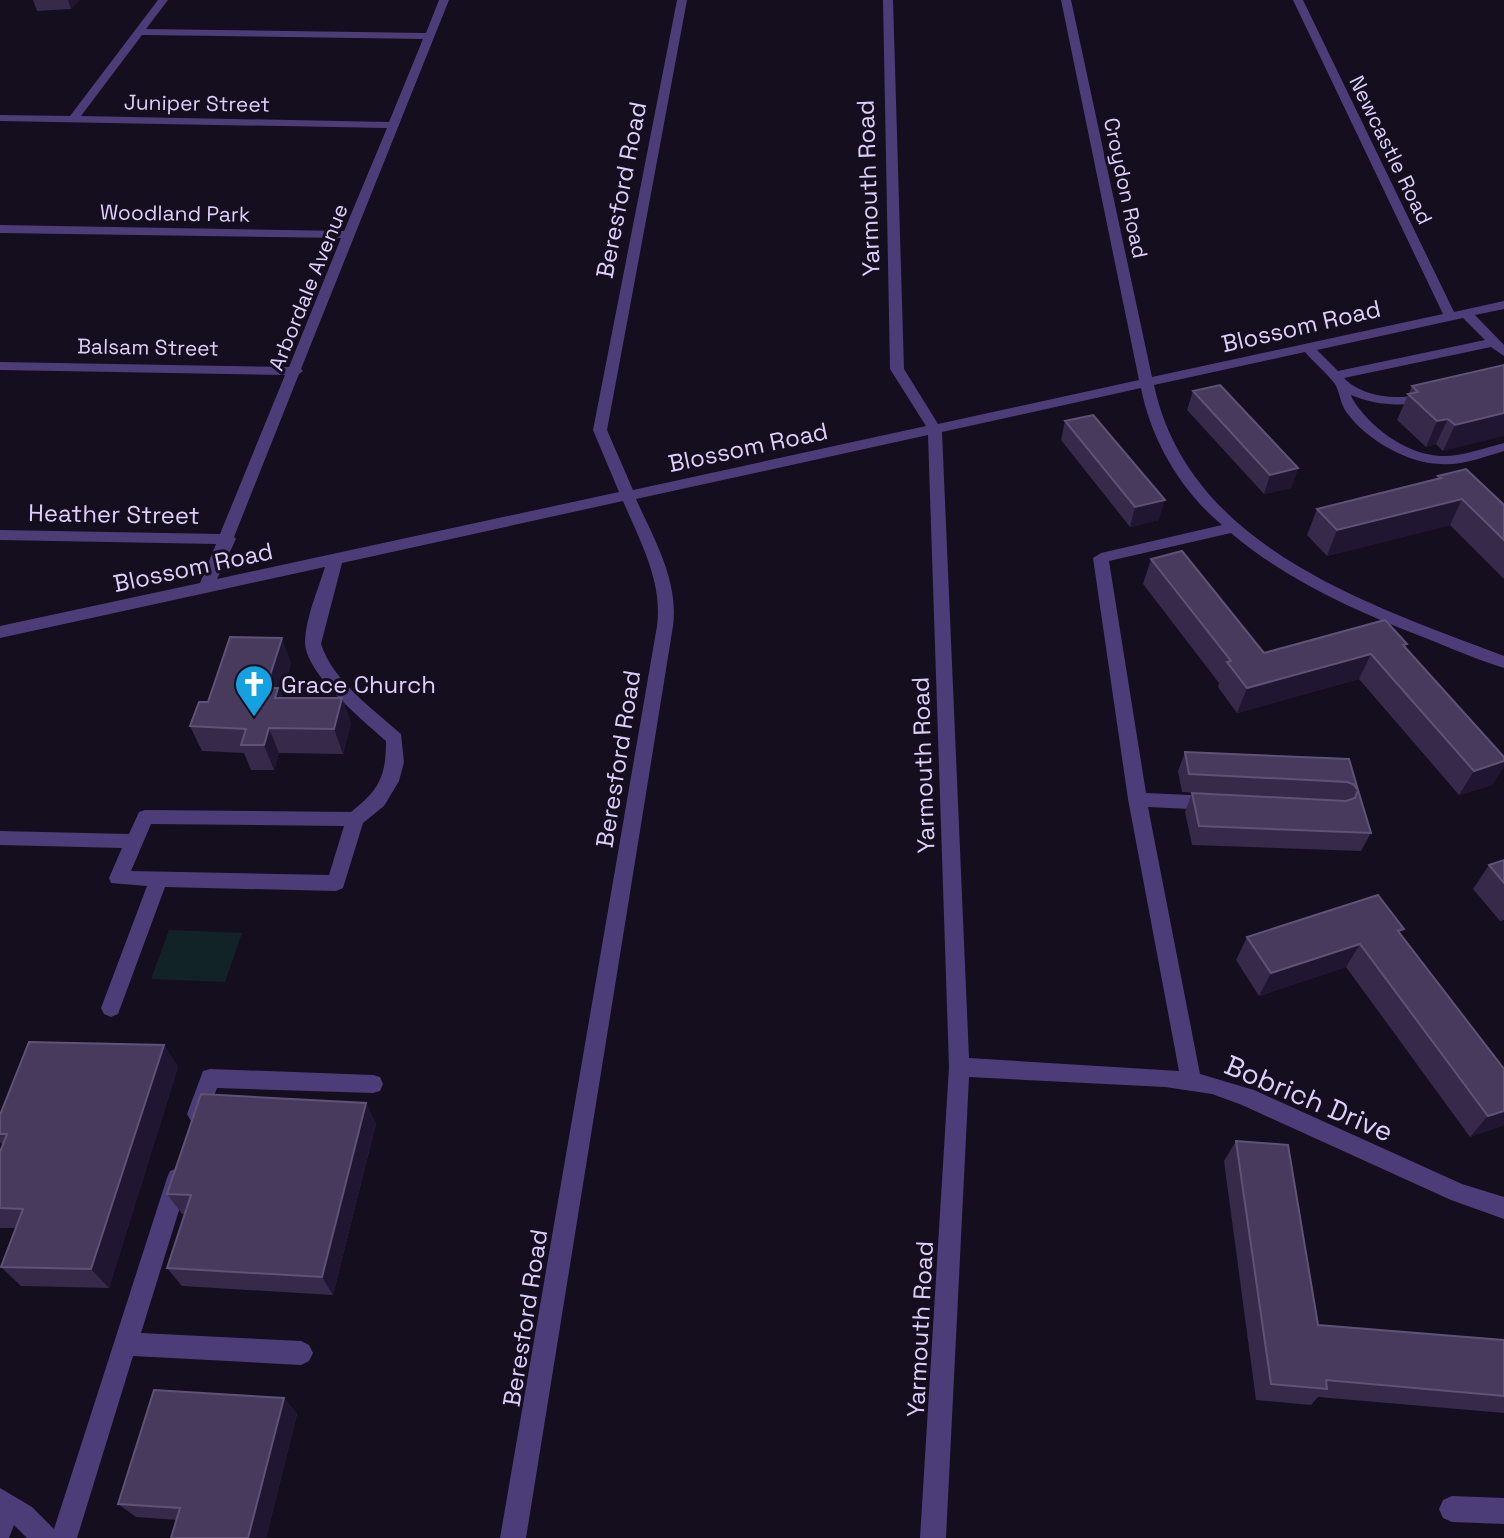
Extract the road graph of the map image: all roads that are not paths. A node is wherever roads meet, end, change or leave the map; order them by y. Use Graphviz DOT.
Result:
graph roads {
  1 [pos="163,0"];
  2 [pos="444,0"];
  3 [pos="682,0"];
  4 [pos="888,0"];
  5 [pos="1066,0"];
  6 [pos="1297,0"];
  7 [pos="137,32"];
  8 [pos="428,36"];
  9 [pos="0,118"];
  10 [pos="73,120"];
  11 [pos="394,125"];
  12 [pos="0,229"];
  13 [pos="349,235"];
  14 [pos="1504,304"];
  15 [pos="1465,313"];
  16 [pos="1450,316"];
  17 [pos="1499,347"];
  18 [pos="1308,348"];
  19 [pos="0,366"];
  20 [pos="296,371"];
  21 [pos="1339,380"];
  22 [pos="1147,384"];
  23 [pos="1436,395"];
  24 [pos="935,430"];
  25 [pos="1504,447"];
  26 [pos="628,496"];
  27 [pos="1234,527"];
  28 [pos="0,535"];
  29 [pos="228,540"];
  30 [pos="335,559"];
  31 [pos="206,587"];
  32 [pos="0,632"];
  33 [pos="1504,662"];
  34 [pos="1137,799"];
  35 [pos="1231,804"];
  36 [pos="355,819"];
  37 [pos="0,838"];
  38 [pos="135,841"];
  39 [pos="159,879"];
  40 [pos="111,1008"];
  41 [pos="959,1067"];
  42 [pos="1191,1082"];
  43 [pos="373,1084"];
  44 [pos="193,1131"];
  45 [pos="184,1158"];
  46 [pos="1504,1208"];
  47 [pos="125,1344"];
  48 [pos="301,1353"];
  49 [pos="1452,1509"];
  50 [pos="1504,1511"];
  51 [pos="3,1512"];
  52 [pos="45,1538"];
  53 [pos="64,1538"];
  54 [pos="513,1538"];
  55 [pos="933,1538"];
  1 -- 7 [label="street"];
  2 -- 8 [label="street, Arbordale Avenue"];
  3 -- 26 [label="street, Beresford Road"];
  4 -- 24 [label="street, Yarmouth Road"];
  5 -- 22 [label="street, Croydon Road"];
  6 -- 16 [label="street, Newcastle Road"];
  7 -- 8 [label="street"];
  7 -- 10 [label="street"];
  8 -- 11 [label="street, Arbordale Avenue"];
  9 -- 10 [label="street, Juniper Street"];
  10 -- 11 [label="street, Juniper Street"];
  11 -- 13 [label="street, Arbordale Avenue"];
  12 -- 13 [label="street, Woodland Park"];
  13 -- 20 [label="street, Arbordale Avenue"];
  14 -- 15 [label="street, Blossom Road"];
  15 -- 16 [label="street, Blossom Road"];
  15 -- 17 [label="street"];
  16 -- 18 [label="street, Blossom Road"];
  17 -- 21 [label="street"];
  18 -- 21 [label="street"];
  18 -- 22 [label="street, Blossom Road"];
  19 -- 20 [label="street, Balsam Street"];
  20 -- 29 [label="street, Arbordale Avenue"];
  21 -- 23 [label="street"];
  21 -- 25 [label="street"];
  22 -- 24 [label="street, Blossom Road"];
  22 -- 27 [label="street"];
  24 -- 26 [label="street, Blossom Road"];
  24 -- 41 [label="street, Yarmouth Road"];
  26 -- 30 [label="street, Blossom Road"];
  26 -- 54 [label="street, Beresford Road"];
  27 -- 33 [label="street"];
  27 -- 34 [label="street"];
  28 -- 29 [label="street, Heather Street"];
  29 -- 31 [label="street, Arbordale Avenue"];
  30 -- 31 [label="street, Blossom Road"];
  30 -- 36 [label="street"];
  31 -- 32 [label="street, Blossom Road"];
  34 -- 35 [label="street"];
  34 -- 42 [label="street"];
  36 -- 38 [label="street"];
  36 -- 39 [label="street"];
  37 -- 38 [label="street"];
  38 -- 39 [label="street"];
  39 -- 40 [label="street"];
  41 -- 42 [label="street, Bobrich Drive"];
  41 -- 55 [label="street, Yarmouth Road"];
  42 -- 46 [label="street, Bobrich Drive"];
  43 -- 44 [label="street"];
  45 -- 47 [label="street"];
  47 -- 48 [label="street"];
  47 -- 53 [label="street"];
  49 -- 50 [label="street"];
  51 -- 52 [label="street"];
}
